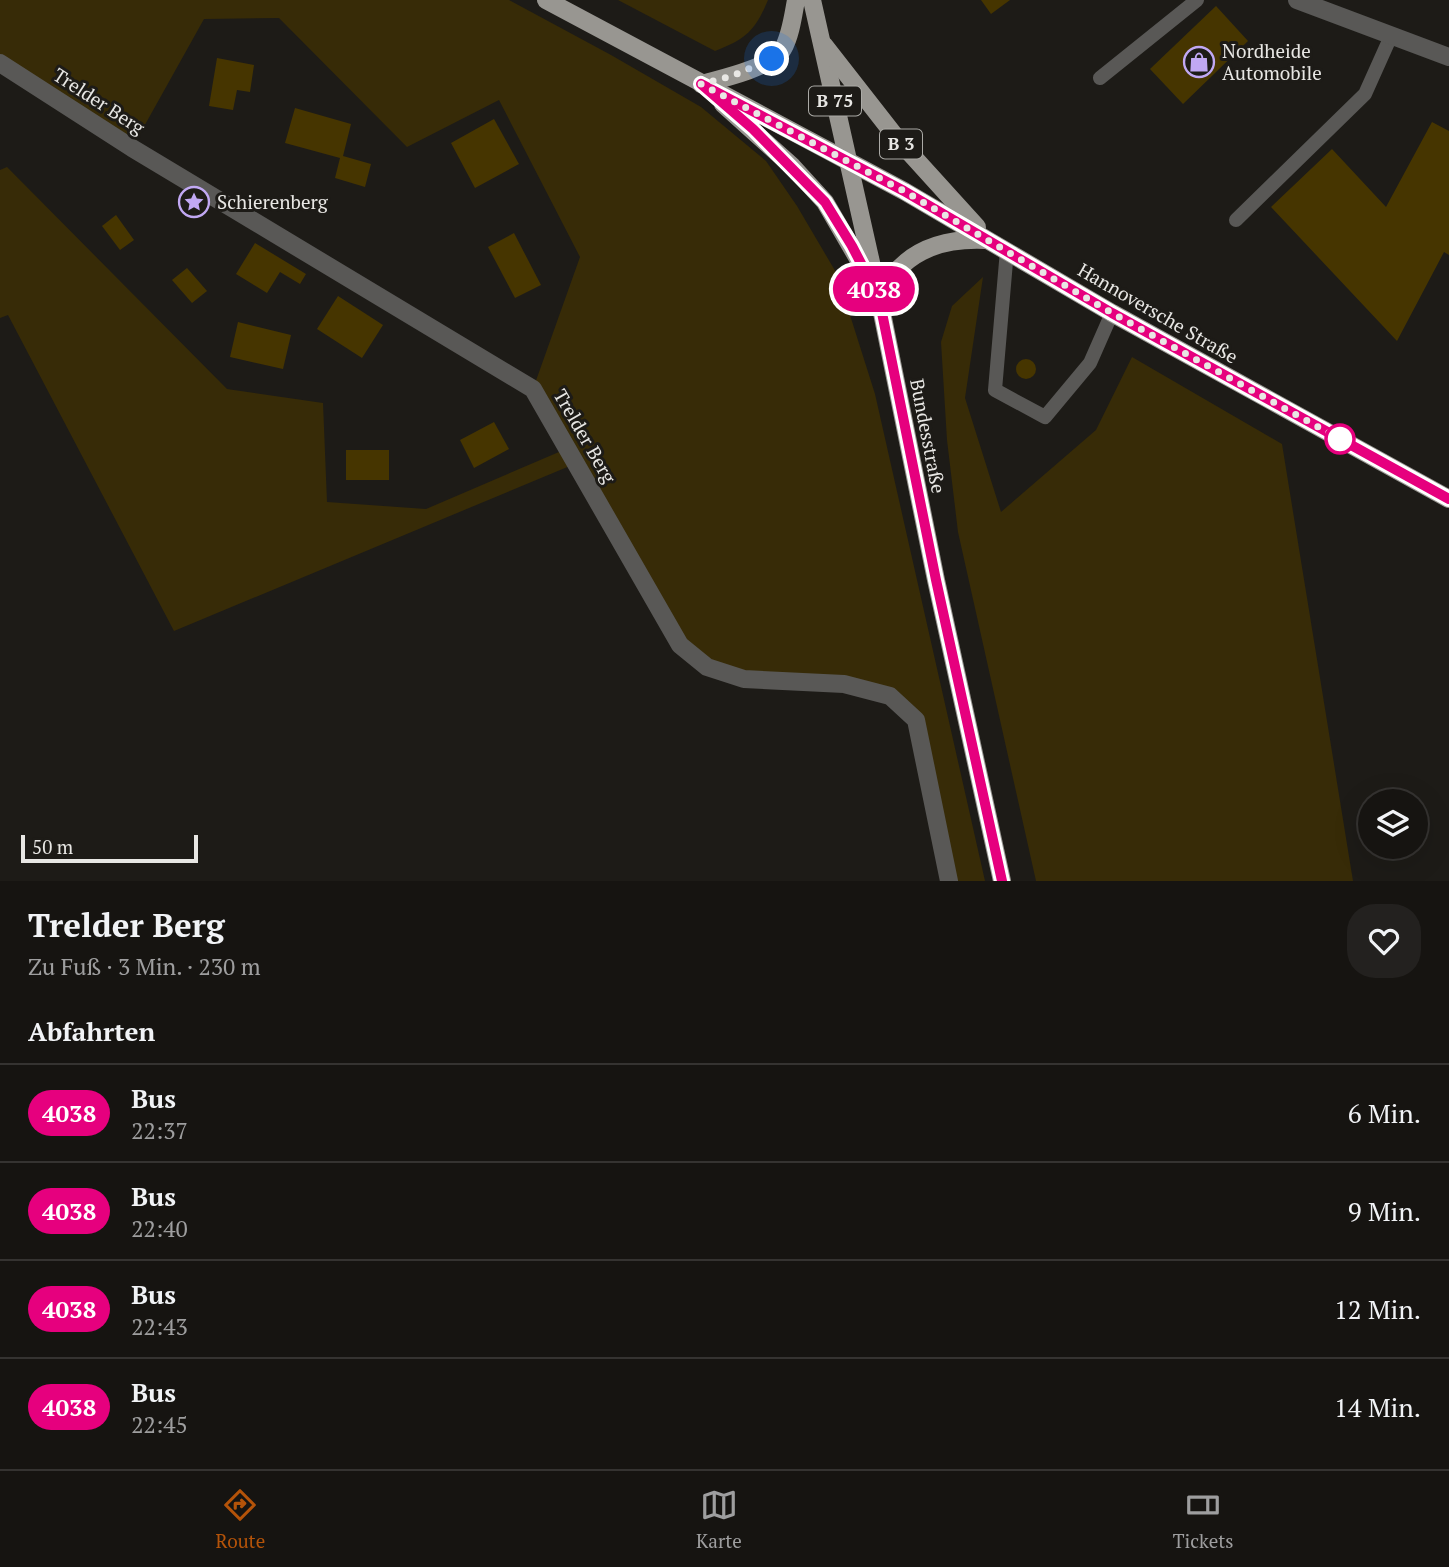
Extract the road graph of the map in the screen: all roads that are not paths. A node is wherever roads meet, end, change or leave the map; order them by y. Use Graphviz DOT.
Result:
graph roads {
  1 [pos="546,0"];
  2 [pos="796,0"];
  3 [pos="812,0"];
  4 [pos="1197,0"];
  5 [pos="1297,0"];
  6 [pos="1391,36"];
  7 [pos="821,41"];
  8 [pos="1449,57"];
  9 [pos="0,63"];
  10 [pos="1100,78"];
  11 [pos="701,84"];
  12 [pos="848,162"];
  13 [pos="1236,220"];
  14 [pos="989,240"];
  15 [pos="1007,250"];
  16 [pos="879,298"];
  17 [pos="1112,313"];
  18 [pos="1449,499"];
  19 [pos="949,881"];
  20 [pos="1002,881"];
  1 -- 11 [label="main road, B 3"];
  2 -- 11 [label="main road"];
  3 -- 7 [label="main road, Bundesstraße / B 75"];
  4 -- 10 [label="lane"];
  5 -- 6 [label="street"];
  6 -- 8 [label="street"];
  6 -- 13 [label="lane"];
  7 -- 12 [label="main road, Bundesstraße / B 75"];
  7 -- 14 [label="main road, B 3"];
  9 -- 19 [label="street, Trelder Berg"];
  11 -- 12 [label="main road, B 3"];
  11 -- 16 [label="main road, B 3"];
  12 -- 14 [label="main road, Hannoversche Straße / B 3"];
  12 -- 16 [label="main road, Bundesstraße / B 75"];
  14 -- 15 [label="main road, Hannoversche Straße / B 3"];
  14 -- 16 [label="main road"];
  15 -- 17 [label="main road, Hannoversche Straße / B 3"];
  15 -- 17 [label="lane"];
  16 -- 20 [label="main road, Bundesstraße / B 75"];
  17 -- 18 [label="main road, Hannoversche Straße / B 3"];
}
